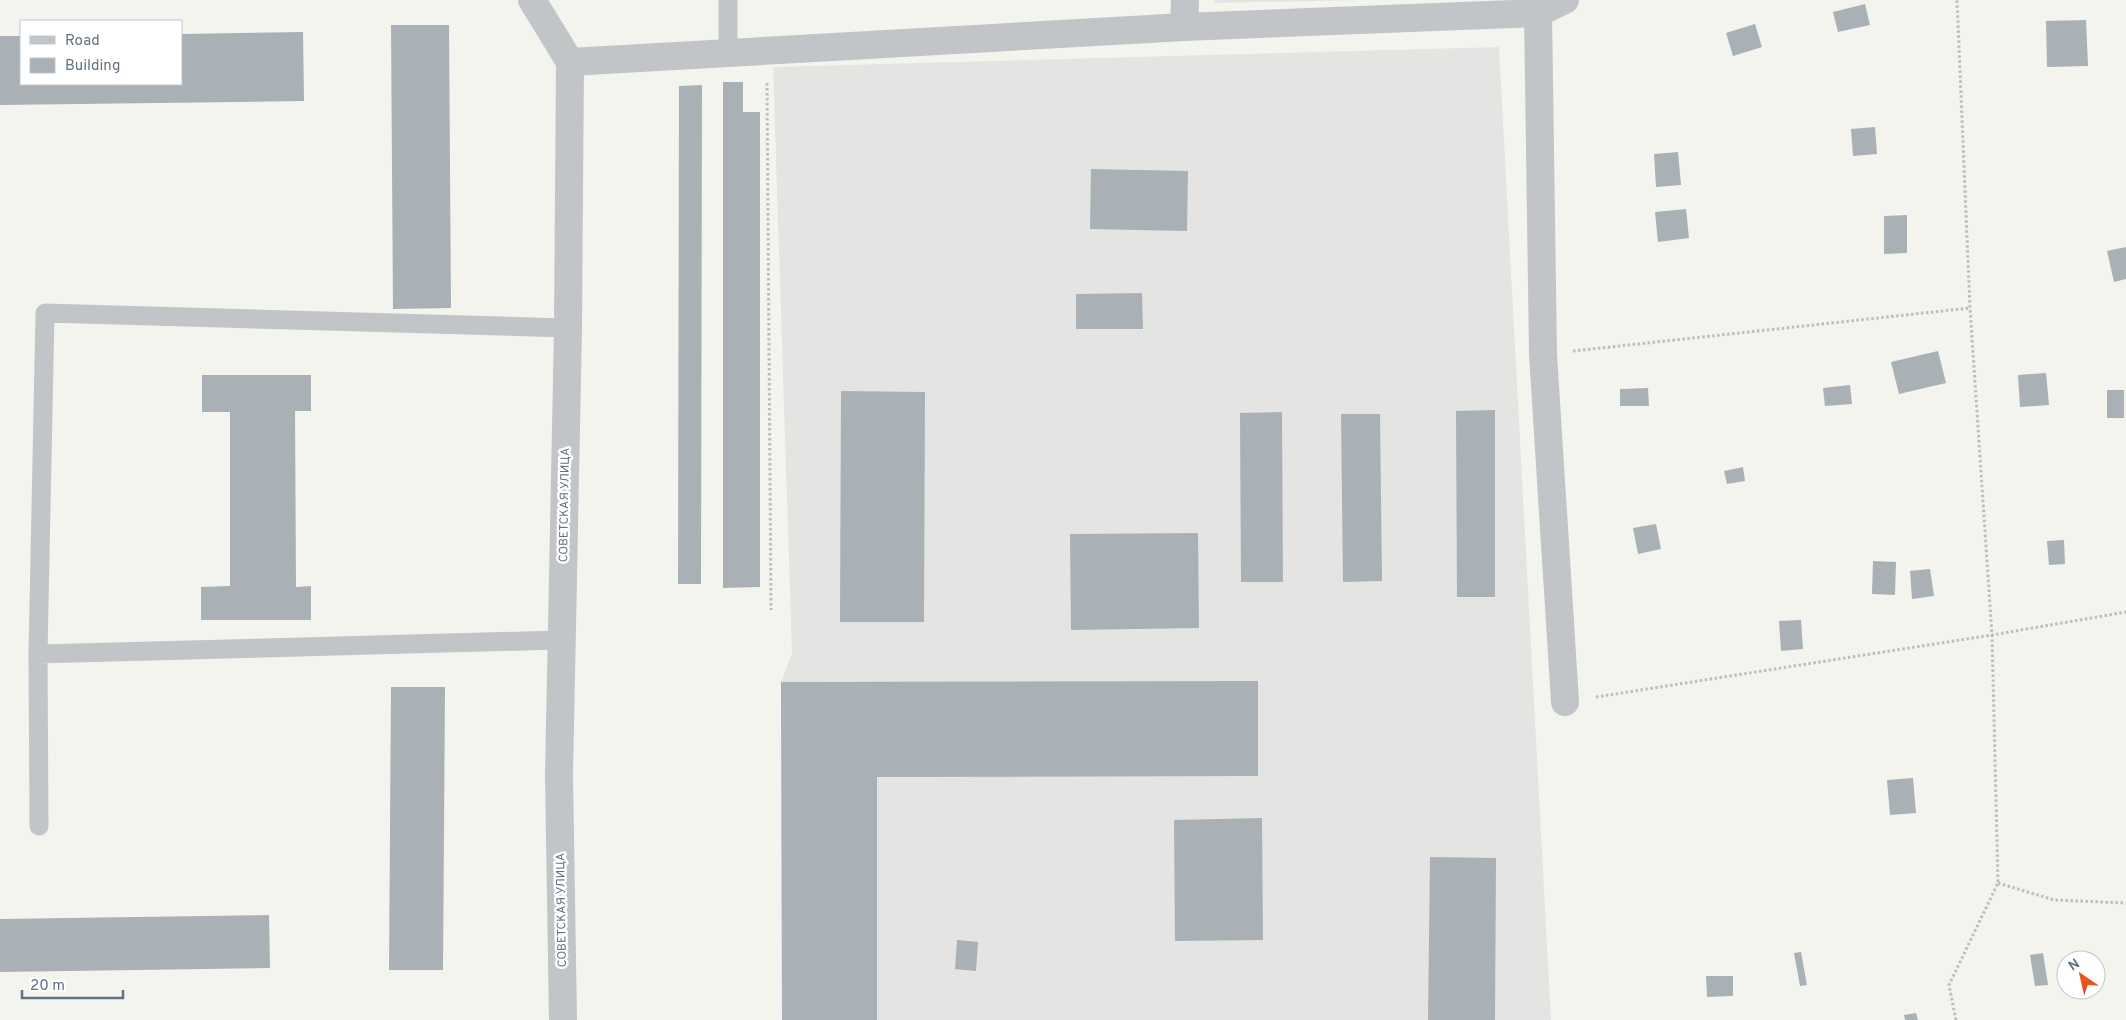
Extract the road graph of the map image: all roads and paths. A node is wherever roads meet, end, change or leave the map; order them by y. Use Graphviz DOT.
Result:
graph roads {
  1 [pos="532,0"];
  2 [pos="728,0"];
  3 [pos="1185,0"];
  4 [pos="1565,0"];
  5 [pos="1957,0"];
  6 [pos="1538,13"];
  7 [pos="1184,27"];
  8 [pos="767,50"];
  9 [pos="728,53"];
  10 [pos="570,62"];
  11 [pos="1970,308"];
  12 [pos="568,328"];
  13 [pos="1543,354"];
  14 [pos="771,610"];
  15 [pos="2126,612"];
  16 [pos="1992,635"];
  17 [pos="562,640"];
  18 [pos="38,654"];
  19 [pos="1565,702"];
  20 [pos="39,826"];
  21 [pos="1998,883"];
  22 [pos="2126,903"];
  23 [pos="563,1020"];
  24 [pos="1956,1020"];
  1 -- 10 [label="street"];
  2 -- 9 [label="lane"];
  3 -- 7 [label="street"];
  4 -- 6 [label="street"];
  5 -- 11 [label="path"];
  6 -- 7 [label="street"];
  6 -- 13 [label="street"];
  7 -- 8 [label="street"];
  8 -- 9 [label="street"];
  8 -- 14 [label="path"];
  9 -- 10 [label="street"];
  10 -- 12 [label="street, СОВЕТСКАЯ УЛИЦА"];
  11 -- 13 [label="path"];
  11 -- 16 [label="path"];
  12 -- 17 [label="street, СОВЕТСКАЯ УЛИЦА"];
  12 -- 18 [label="lane"];
  13 -- 19 [label="street"];
  15 -- 16 [label="path"];
  16 -- 19 [label="path"];
  16 -- 21 [label="path"];
  17 -- 18 [label="lane"];
  17 -- 23 [label="street, СОВЕТСКАЯ УЛИЦА"];
  18 -- 20 [label="lane"];
  21 -- 22 [label="path"];
  21 -- 24 [label="path"];
}
